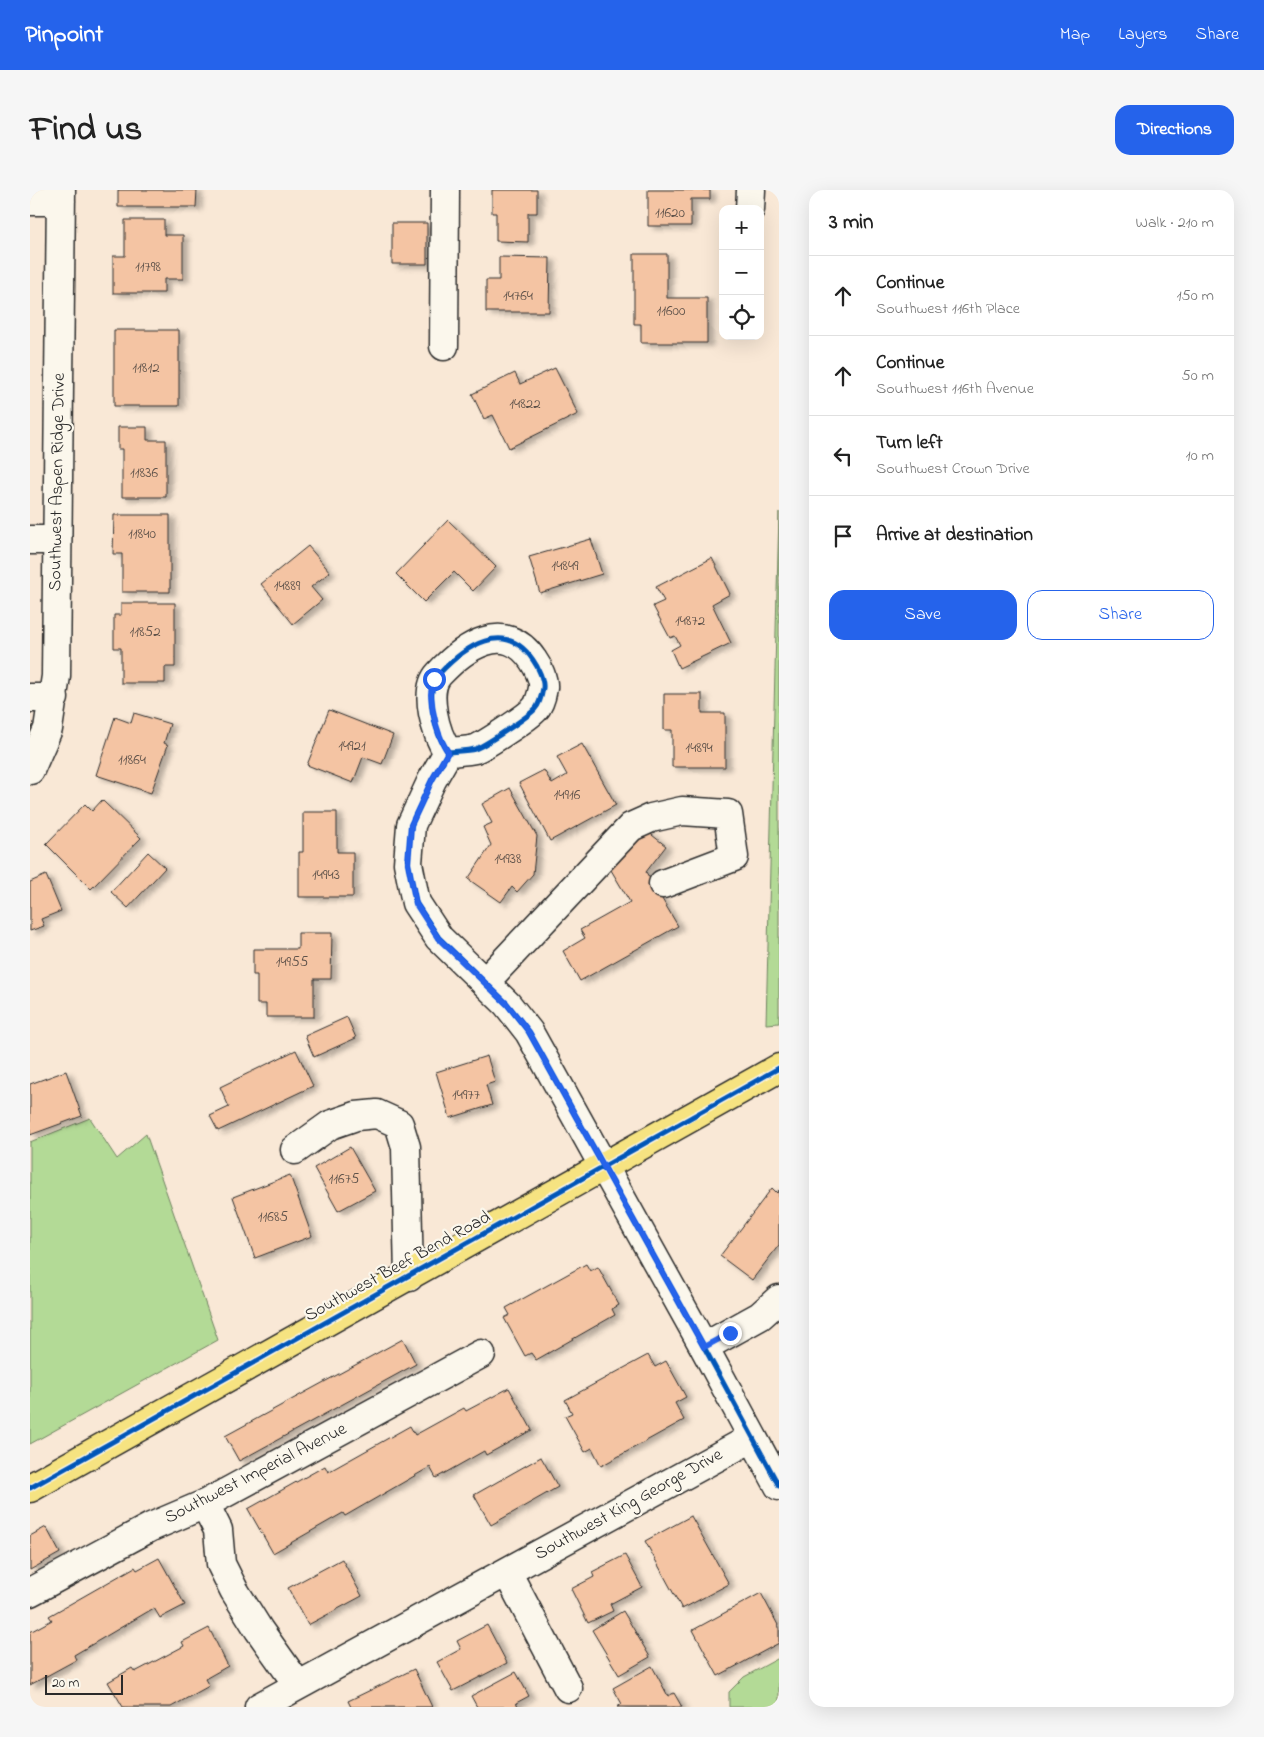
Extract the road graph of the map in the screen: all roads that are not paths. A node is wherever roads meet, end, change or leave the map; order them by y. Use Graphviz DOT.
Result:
graph roads {
  1 [pos="445,190"];
  2 [pos="751,190"];
  3 [pos="61,196"];
  4 [pos="30,201"];
  5 [pos="750,205"];
  6 [pos="444,346"];
  7 [pos="43,540"];
  8 [pos="42,698"];
  9 [pos="448,752"];
  10 [pos="30,770"];
  11 [pos="663,884"];
  12 [pos="485,982"];
  13 [pos="779,1068"];
  14 [pos="295,1150"];
  15 [pos="604,1167"];
  16 [pos="409,1276"];
  17 [pos="779,1299"];
  18 [pos="704,1347"];
  19 [pos="481,1354"];
  20 [pos="752,1438"];
  21 [pos="779,1486"];
  22 [pos="30,1488"];
  23 [pos="205,1504"];
  24 [pos="507,1572"];
  25 [pos="30,1592"];
  26 [pos="568,1688"];
  27 [pos="293,1695"];
  28 [pos="259,1707"];
  1 -- 6 [label="street"];
  2 -- 5 [label="street"];
  3 -- 4 [label="street"];
  3 -- 7 [label="street, Southwest Aspen Ridge Drive"];
  7 -- 8 [label="street, Southwest Aspen Ridge Drive"];
  8 -- 10 [label="street, Southwest Aspen Ridge Drive"];
  9 -- 9 [label="street"];
  9 -- 12 [label="street"];
  11 -- 12 [label="street"];
  12 -- 15 [label="street"];
  13 -- 15 [label="main road, Southwest Beef Bend Road"];
  14 -- 16 [label="street"];
  15 -- 16 [label="main road, Southwest Beef Bend Road"];
  15 -- 18 [label="street"];
  16 -- 22 [label="main road, Southwest Beef Bend Road"];
  17 -- 18 [label="street"];
  18 -- 20 [label="street"];
  19 -- 23 [label="street, Southwest Imperial Avenue"];
  20 -- 21 [label="street"];
  20 -- 24 [label="street, Southwest King George Drive"];
  23 -- 25 [label="street, Southwest Imperial Avenue"];
  23 -- 27 [label="street"];
  24 -- 26 [label="street"];
  24 -- 27 [label="street, Southwest King George Drive"];
  27 -- 28 [label="street, Southwest King George Drive"];
}
